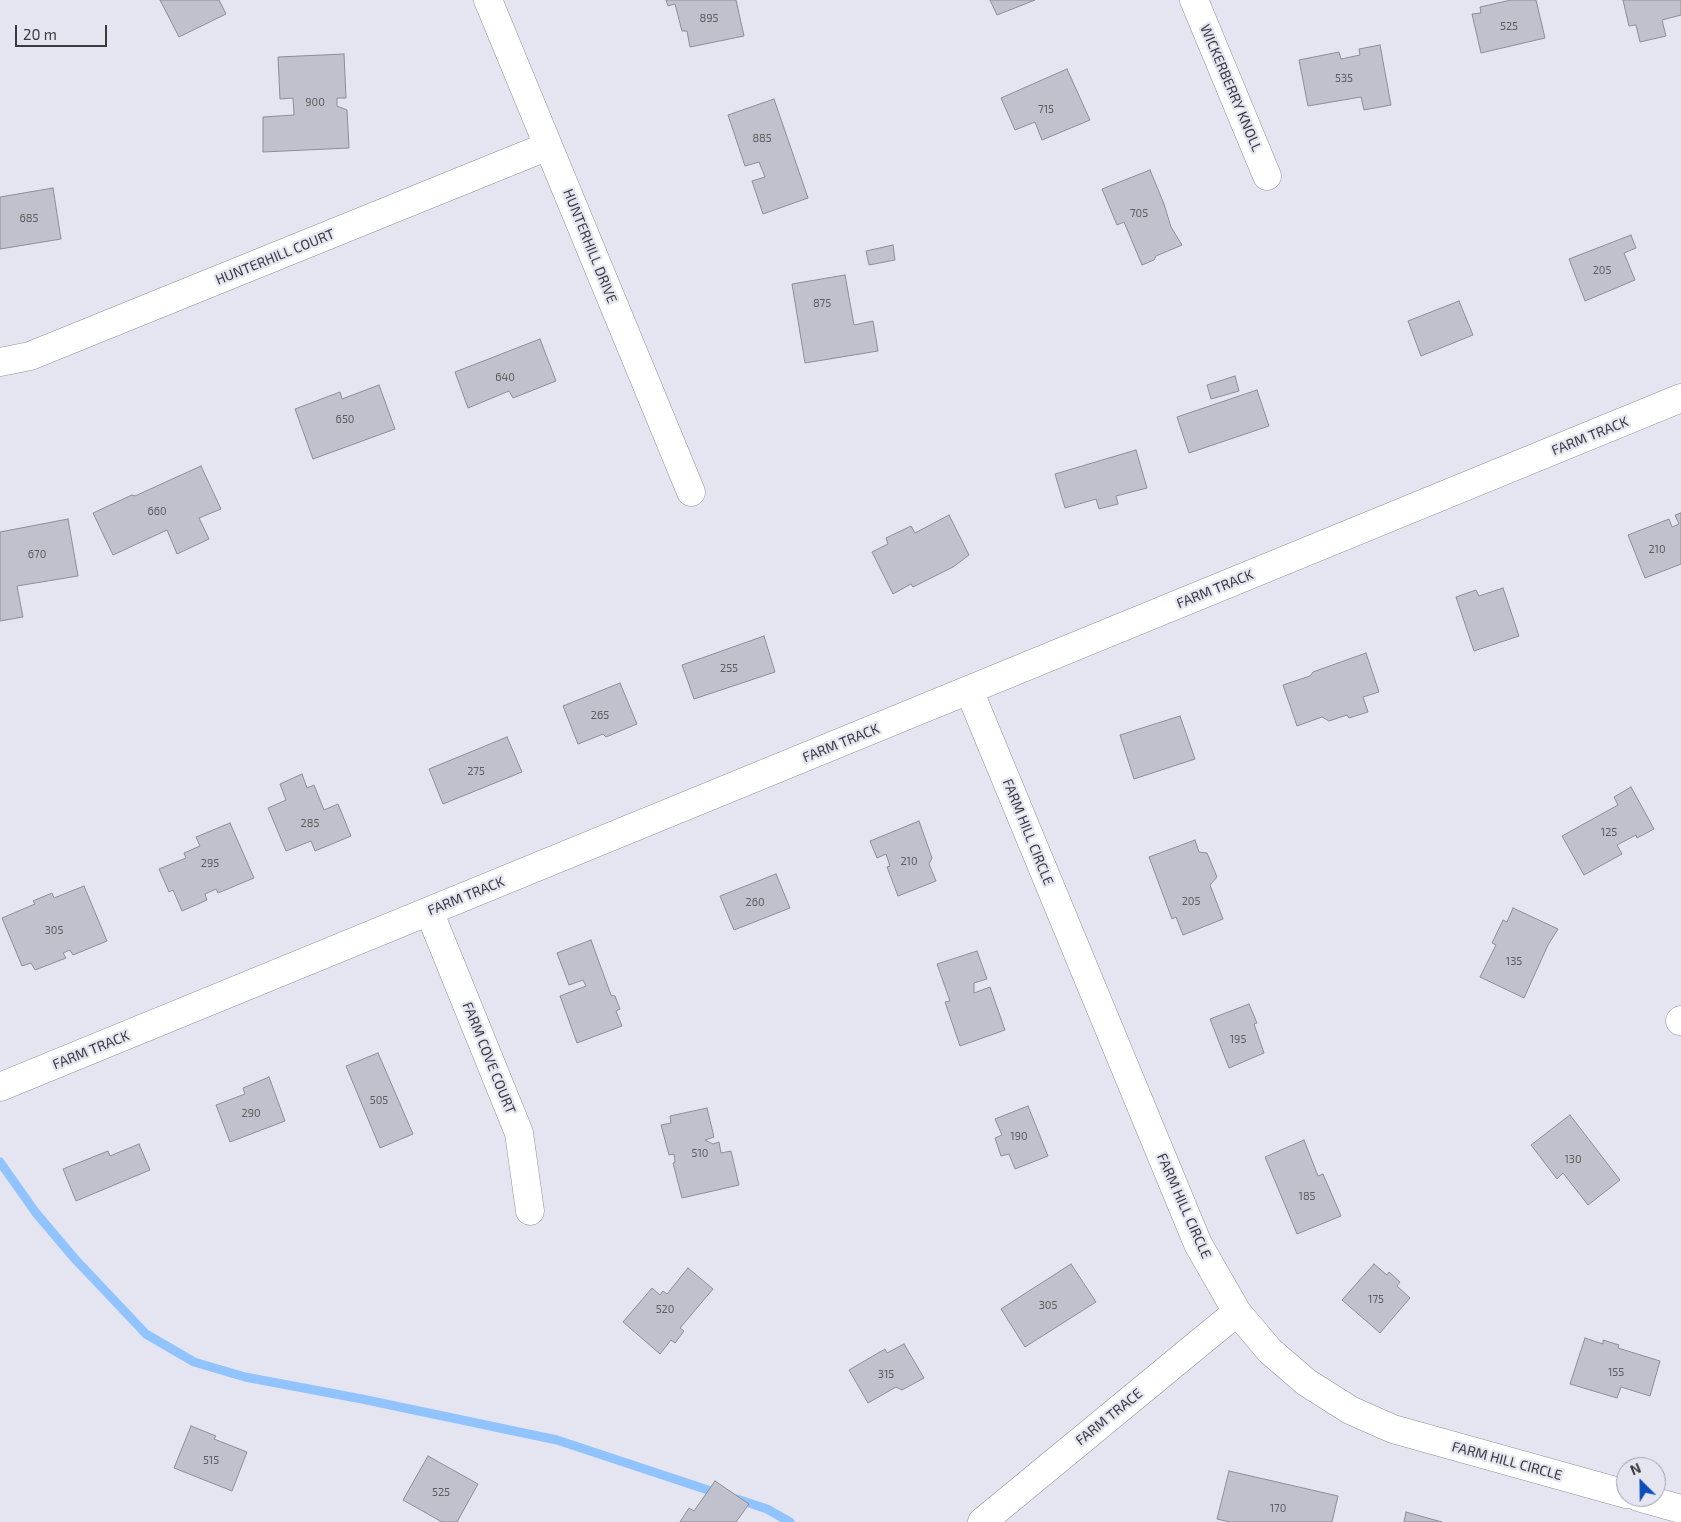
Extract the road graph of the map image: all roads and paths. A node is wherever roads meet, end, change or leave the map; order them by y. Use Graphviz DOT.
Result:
graph roads {
  1 [pos="488,0"];
  2 [pos="1194,0"];
  3 [pos="548,146"];
  4 [pos="1267,176"];
  5 [pos="0,362"];
  6 [pos="1681,398"];
  7 [pos="691,492"];
  8 [pos="969,690"];
  9 [pos="429,911"];
  10 [pos="0,1087"];
  11 [pos="530,1211"];
  12 [pos="1237,1312"];
  13 [pos="1616,1491"];
  14 [pos="1666,1505"];
  15 [pos="1681,1509"];
  16 [pos="982,1522"];
  1 -- 3 [label="street, HUNTERHILL DRIVE"];
  2 -- 4 [label="street, WICKERBERRY KNOLL"];
  3 -- 5 [label="street, HUNTERHILL COURT"];
  3 -- 7 [label="street, HUNTERHILL DRIVE"];
  6 -- 8 [label="street, FARM TRACK"];
  8 -- 9 [label="street, FARM TRACK"];
  8 -- 12 [label="street, FARM HILL CIRCLE"];
  9 -- 10 [label="street, FARM TRACK"];
  9 -- 11 [label="street, FARM COVE COURT"];
  12 -- 13 [label="street, FARM HILL CIRCLE"];
  12 -- 16 [label="street, FARM TRACE"];
  14 -- 15 [label="street"];
}
